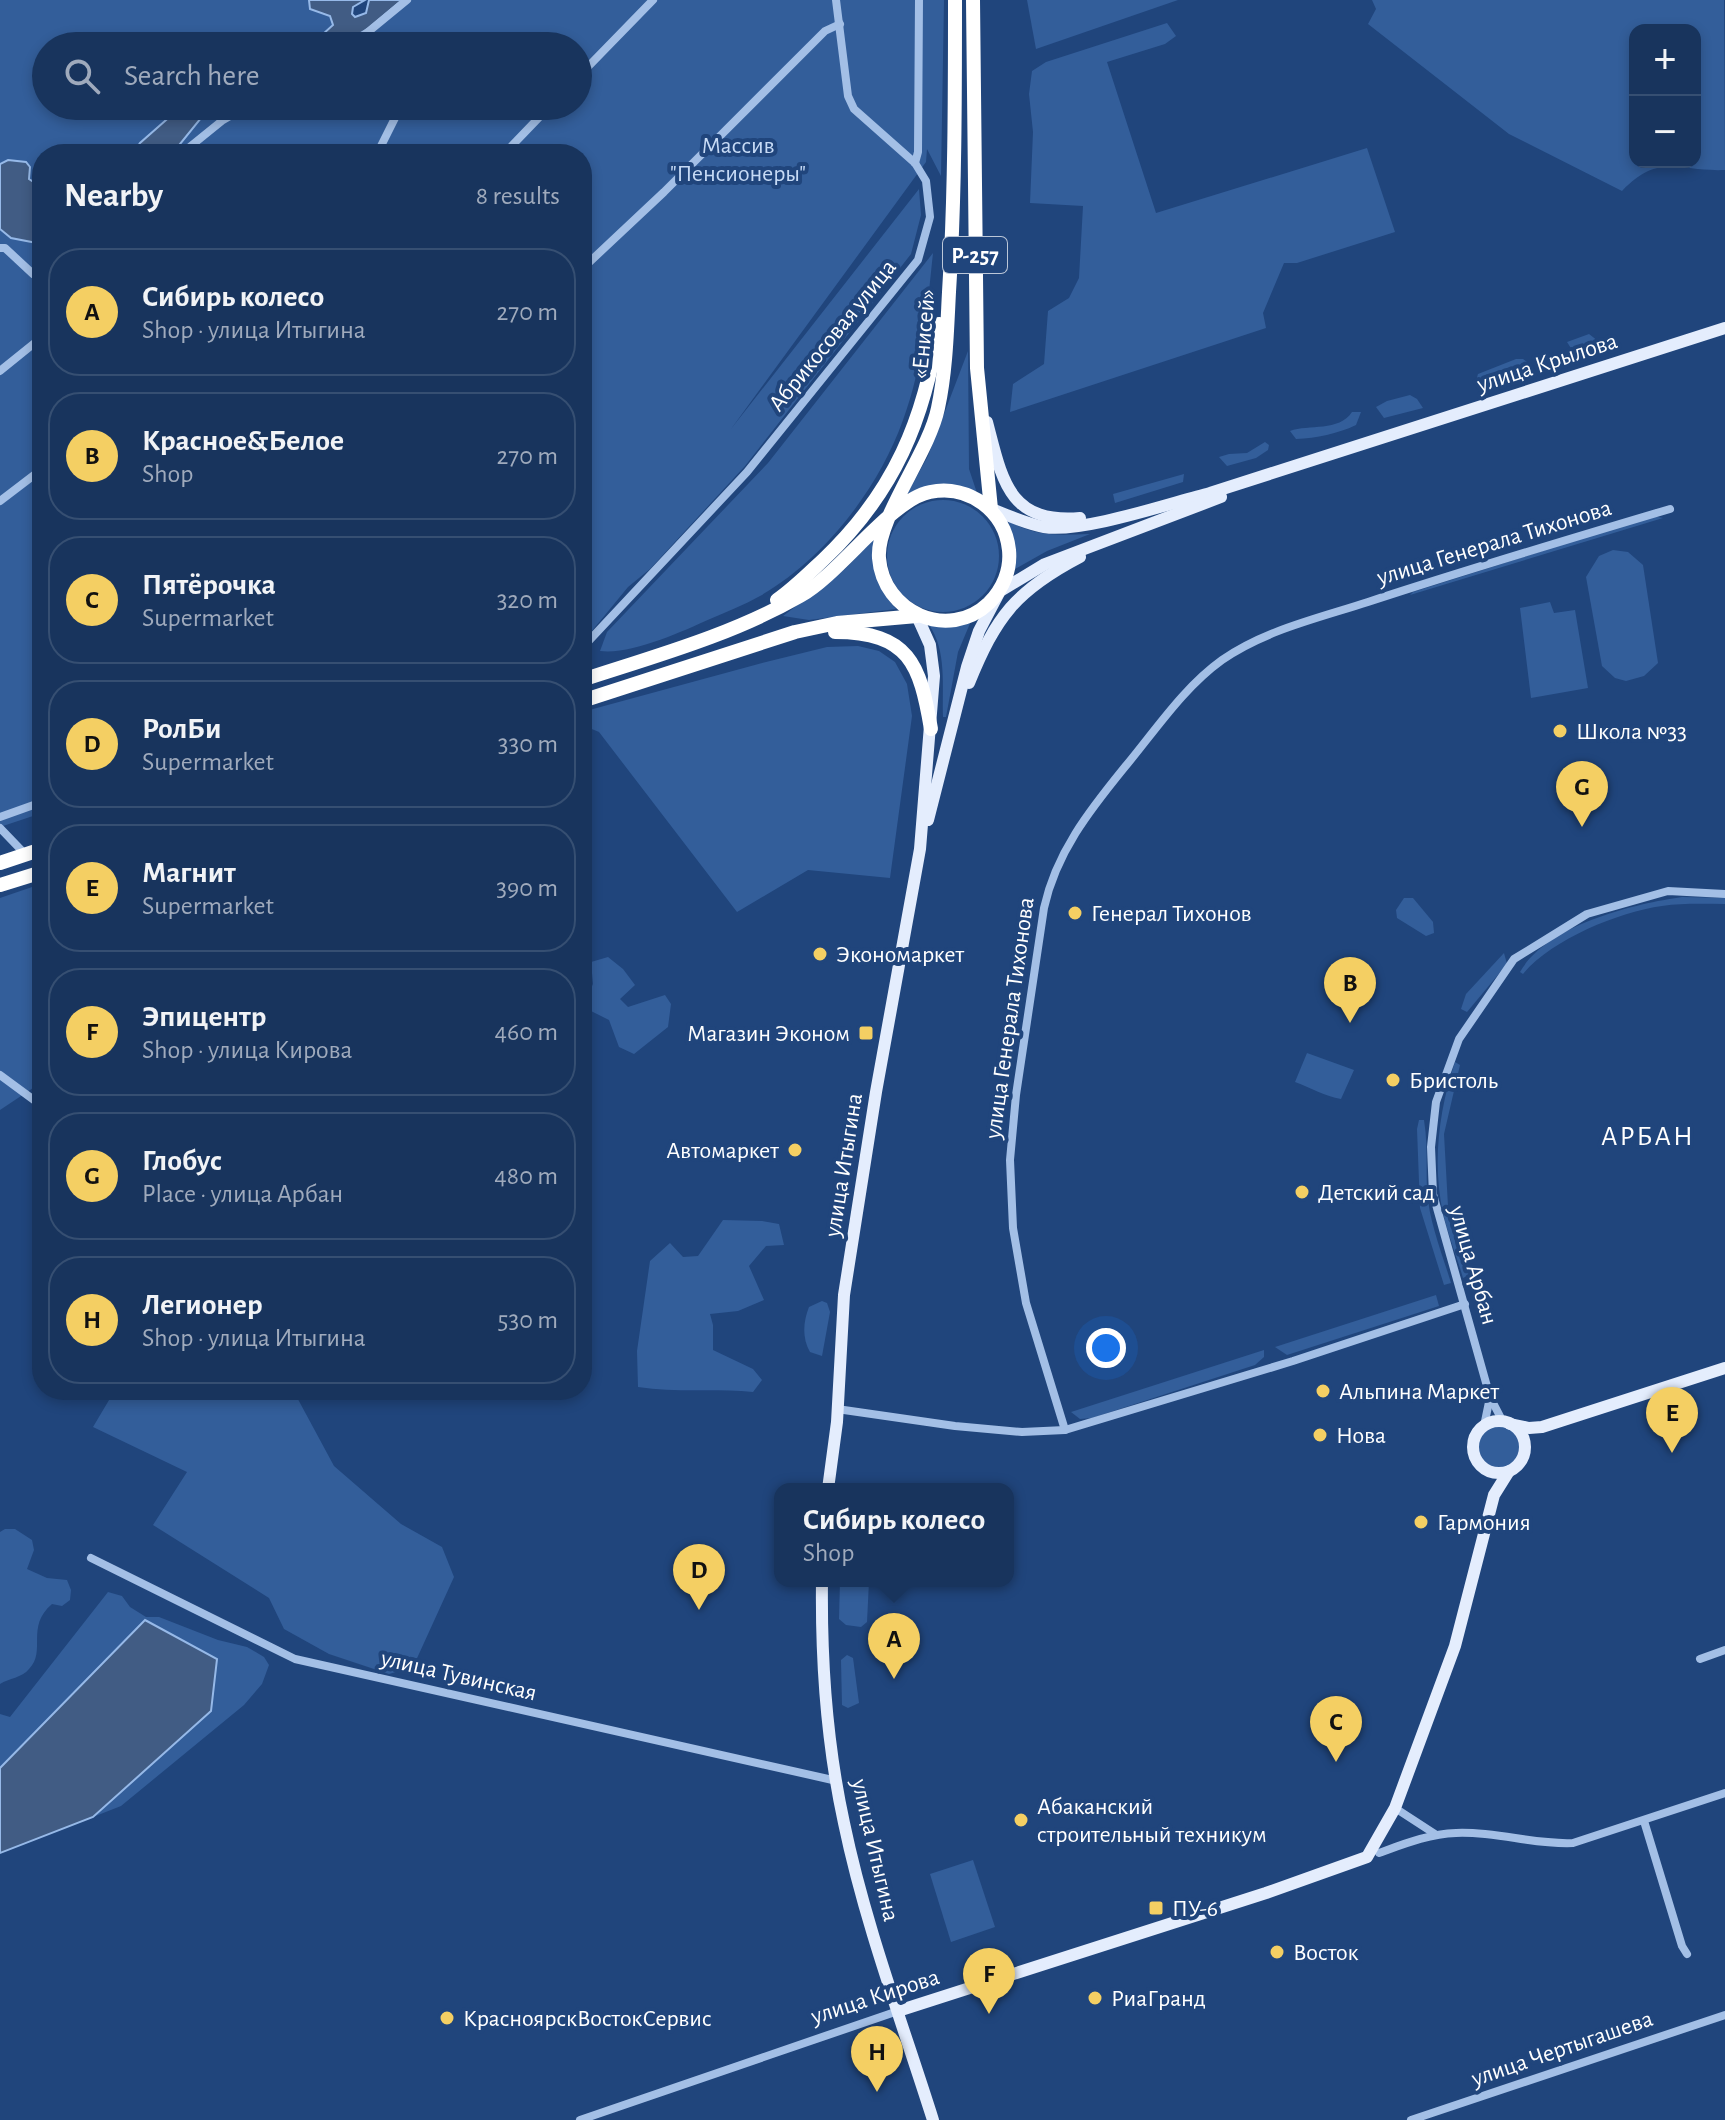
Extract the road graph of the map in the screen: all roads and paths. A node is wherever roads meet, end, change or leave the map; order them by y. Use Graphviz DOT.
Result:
graph roads {
  1 [pos="407,0"];
  2 [pos="653,0"];
  3 [pos="836,0"];
  4 [pos="919,0"];
  5 [pos="955,0"];
  6 [pos="973,0"];
  7 [pos="840,24"];
  8 [pos="368,32"];
  9 [pos="592,63"];
  10 [pos="223,120"];
  11 [pos="394,120"];
  12 [pos="537,120"];
  13 [pos="193,144"];
  14 [pos="382,144"];
  15 [pos="514,144"];
  16 [pos="915,163"];
  17 [pos="953,230"];
  18 [pos="0,248"];
  19 [pos="592,260"];
  20 [pos="32,273"];
  21 [pos="1725,328"];
  22 [pos="32,345"];
  23 [pos="0,371"];
  24 [pos="978,390"];
  25 [pos="1382,438"];
  26 [pos="32,477"];
  27 [pos="0,501"];
  28 [pos="991,509"];
  29 [pos="1670,509"];
  30 [pos="1131,513"];
  31 [pos="890,517"];
  32 [pos="1126,532"];
  33 [pos="1000,591"];
  34 [pos="917,616"];
  35 [pos="725,631"];
  36 [pos="795,632"];
  37 [pos="592,637"];
  38 [pos="592,677"];
  39 [pos="592,698"];
  40 [pos="952,727"];
  41 [pos="931,729"];
  42 [pos="32,806"];
  43 [pos="0,817"];
  44 [pos="0,828"];
  45 [pos="920,849"];
  46 [pos="32,852"];
  47 [pos="25,854"];
  48 [pos="0,863"];
  49 [pos="32,875"];
  50 [pos="0,885"];
  51 [pos="1725,894"];
  52 [pos="0,1075"];
  53 [pos="32,1099"];
  54 [pos="1465,1304"];
  55 [pos="1725,1368"];
  56 [pos="1490,1397"];
  57 [pos="837,1409"];
  58 [pos="1506,1423"];
  59 [pos="1484,1426"];
  60 [pos="1542,1427"];
  61 [pos="1065,1430"];
  62 [pos="1525,1446"];
  63 [pos="1486,1469"];
  64 [pos="1509,1471"];
  65 [pos="829,1483"];
  66 [pos="1494,1495"];
  67 [pos="91,1558"];
  68 [pos="822,1587"];
  69 [pos="1725,1650"];
  70 [pos="1700,1659"];
  71 [pos="837,1781"];
  72 [pos="1725,1793"];
  73 [pos="1395,1808"];
  74 [pos="1644,1821"];
  75 [pos="1435,1834"];
  76 [pos="1373,1855"];
  77 [pos="1687,1954"];
  78 [pos="898,2011"];
  79 [pos="1725,2015"];
  80 [pos="580,2120"];
  81 [pos="933,2120"];
  82 [pos="1411,2120"];
  1 -- 8 [label="street"];
  2 -- 9 [label="street"];
  3 -- 7 [label="street, Абрикосовая улица"];
  4 -- 16 [label="street"];
  5 -- 17 [label="highway, «Енисей» / Р-257"];
  6 -- 24 [label="highway, «Енисей» / Р-257"];
  7 -- 16 [label="street, Абрикосовая улица"];
  7 -- 19 [label="street"];
  10 -- 13 [label="street"];
  11 -- 14 [label="street"];
  12 -- 15 [label="street"];
  16 -- 37 [label="street, Абрикосовая улица"];
  17 -- 31 [label="highway, «Енисей» / Р-257"];
  17 -- 35 [label="highway, Р-257"];
  18 -- 20 [label="street"];
  21 -- 25 [label="main road, улица Крылова"];
  22 -- 23 [label="street"];
  24 -- 28 [label="highway, «Енисей» / Р-257"];
  24 -- 30 [label="main road"];
  25 -- 30 [label="main road"];
  25 -- 32 [label="main road"];
  26 -- 27 [label="street"];
  28 -- 30 [label="main road"];
  28 -- 31 [label="highway, Р-257"];
  28 -- 33 [label="highway, «Енисей» / Р-257"];
  29 -- 61 [label="street, улица Генерала Тихонова"];
  31 -- 34 [label="highway, «Енисей» / Р-257"];
  31 -- 35 [label="highway, Р-257"];
  32 -- 33 [label="main road"];
  32 -- 40 [label="main road"];
  33 -- 34 [label="highway"];
  33 -- 40 [label="main road, улица Итыгина"];
  34 -- 36 [label="highway"];
  34 -- 41 [label="main road, улица Итыгина"];
  35 -- 38 [label="highway, Р-257"];
  36 -- 39 [label="highway"];
  36 -- 41 [label="highway"];
  40 -- 45 [label="main road, улица Итыгина"];
  41 -- 45 [label="main road, улица Итыгина"];
  42 -- 43 [label="street"];
  44 -- 47 [label="street"];
  45 -- 57 [label="main road, улица Итыгина"];
  46 -- 47 [label="highway"];
  47 -- 48 [label="highway"];
  49 -- 50 [label="highway"];
  51 -- 54 [label="street, улица Арбан"];
  52 -- 53 [label="street"];
  54 -- 56 [label="street, улица Арбан"];
  54 -- 61 [label="street"];
  55 -- 60 [label="main road"];
  56 -- 58 [label="street"];
  56 -- 59 [label="street"];
  57 -- 61 [label="street"];
  57 -- 65 [label="main road, улица Итыгина"];
  58 -- 59 [label="main road"];
  58 -- 60 [label="main road"];
  58 -- 62 [label="main road"];
  59 -- 63 [label="main road"];
  60 -- 62 [label="main road"];
  62 -- 64 [label="main road"];
  63 -- 64 [label="main road"];
  63 -- 66 [label="main road"];
  64 -- 66 [label="main road"];
  66 -- 73 [label="main road"];
  67 -- 71 [label="street, улица Тувинская"];
  68 -- 71 [label="main road, улица Итыгина"];
  69 -- 70 [label="street"];
  71 -- 78 [label="main road, улица Итыгина"];
  72 -- 74 [label="street"];
  73 -- 75 [label="street"];
  73 -- 76 [label="main road"];
  74 -- 75 [label="street"];
  74 -- 77 [label="street"];
  75 -- 76 [label="street"];
  76 -- 78 [label="main road, улица Кирова"];
  78 -- 80 [label="street, улица Кирова"];
  78 -- 81 [label="main road, улица Итыгина"];
  79 -- 82 [label="street, улица Чертыгашева"];
}
